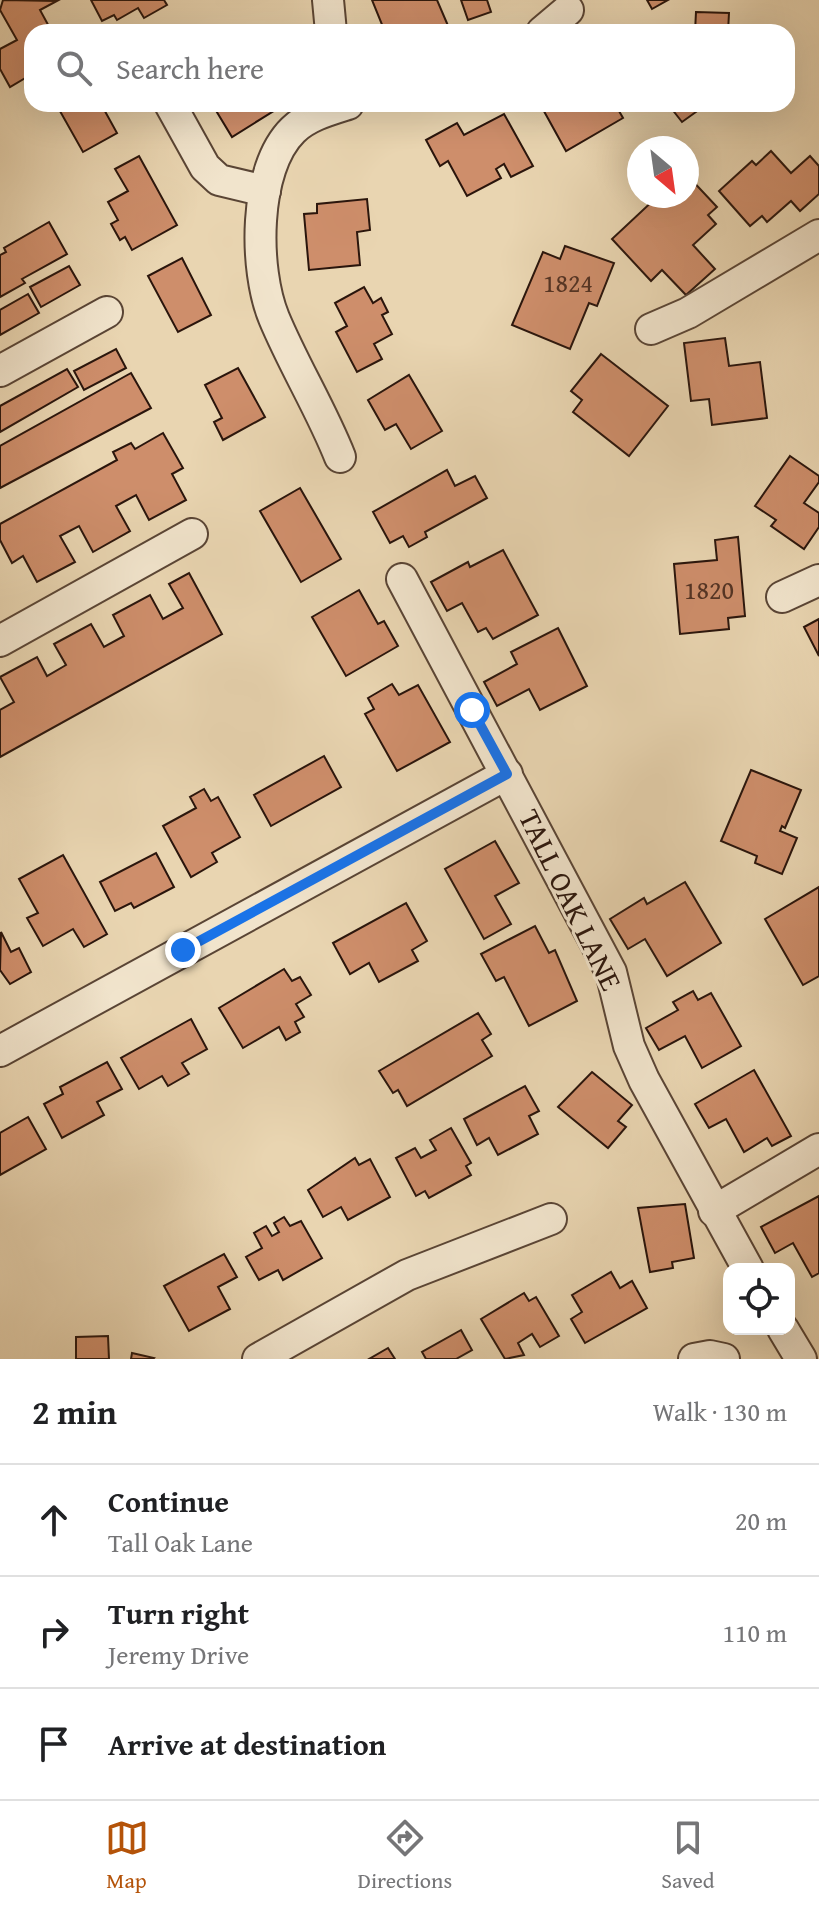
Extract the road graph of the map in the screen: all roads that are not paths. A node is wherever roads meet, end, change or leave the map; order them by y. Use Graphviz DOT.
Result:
graph roads {
  1 [pos="328,0"];
  2 [pos="568,10"];
  3 [pos="330,24"];
  4 [pos="551,24"];
  5 [pos="174,112"];
  6 [pos="324,112"];
  7 [pos="265,191"];
  8 [pos="819,235"];
  9 [pos="107,312"];
  10 [pos="651,329"];
  11 [pos="0,371"];
  12 [pos="340,457"];
  13 [pos="192,534"];
  14 [pos="402,579"];
  15 [pos="819,580"];
  16 [pos="782,597"];
  17 [pos="0,641"];
  18 [pos="507,774"];
  19 [pos="0,1051"];
  20 [pos="819,1149"];
  21 [pos="714,1211"];
  22 [pos="551,1219"];
  23 [pos="744,1263"];
  24 [pos="787,1335"];
  25 [pos="258,1359"];
  26 [pos="694,1359"];
  27 [pos="724,1359"];
  28 [pos="801,1359"];
  1 -- 3 [label="street"];
  2 -- 4 [label="street"];
  5 -- 7 [label="street"];
  6 -- 7 [label="street"];
  7 -- 12 [label="street"];
  8 -- 10 [label="street"];
  9 -- 11 [label="street"];
  13 -- 17 [label="street"];
  14 -- 18 [label="street, TALL OAK LANE"];
  15 -- 16 [label="street"];
  18 -- 19 [label="street"];
  18 -- 21 [label="street, TALL OAK LANE"];
  20 -- 21 [label="street"];
  21 -- 23 [label="street, TALL OAK LANE"];
  22 -- 25 [label="street"];
  24 -- 28 [label="street"];
  26 -- 27 [label="street"];
}
